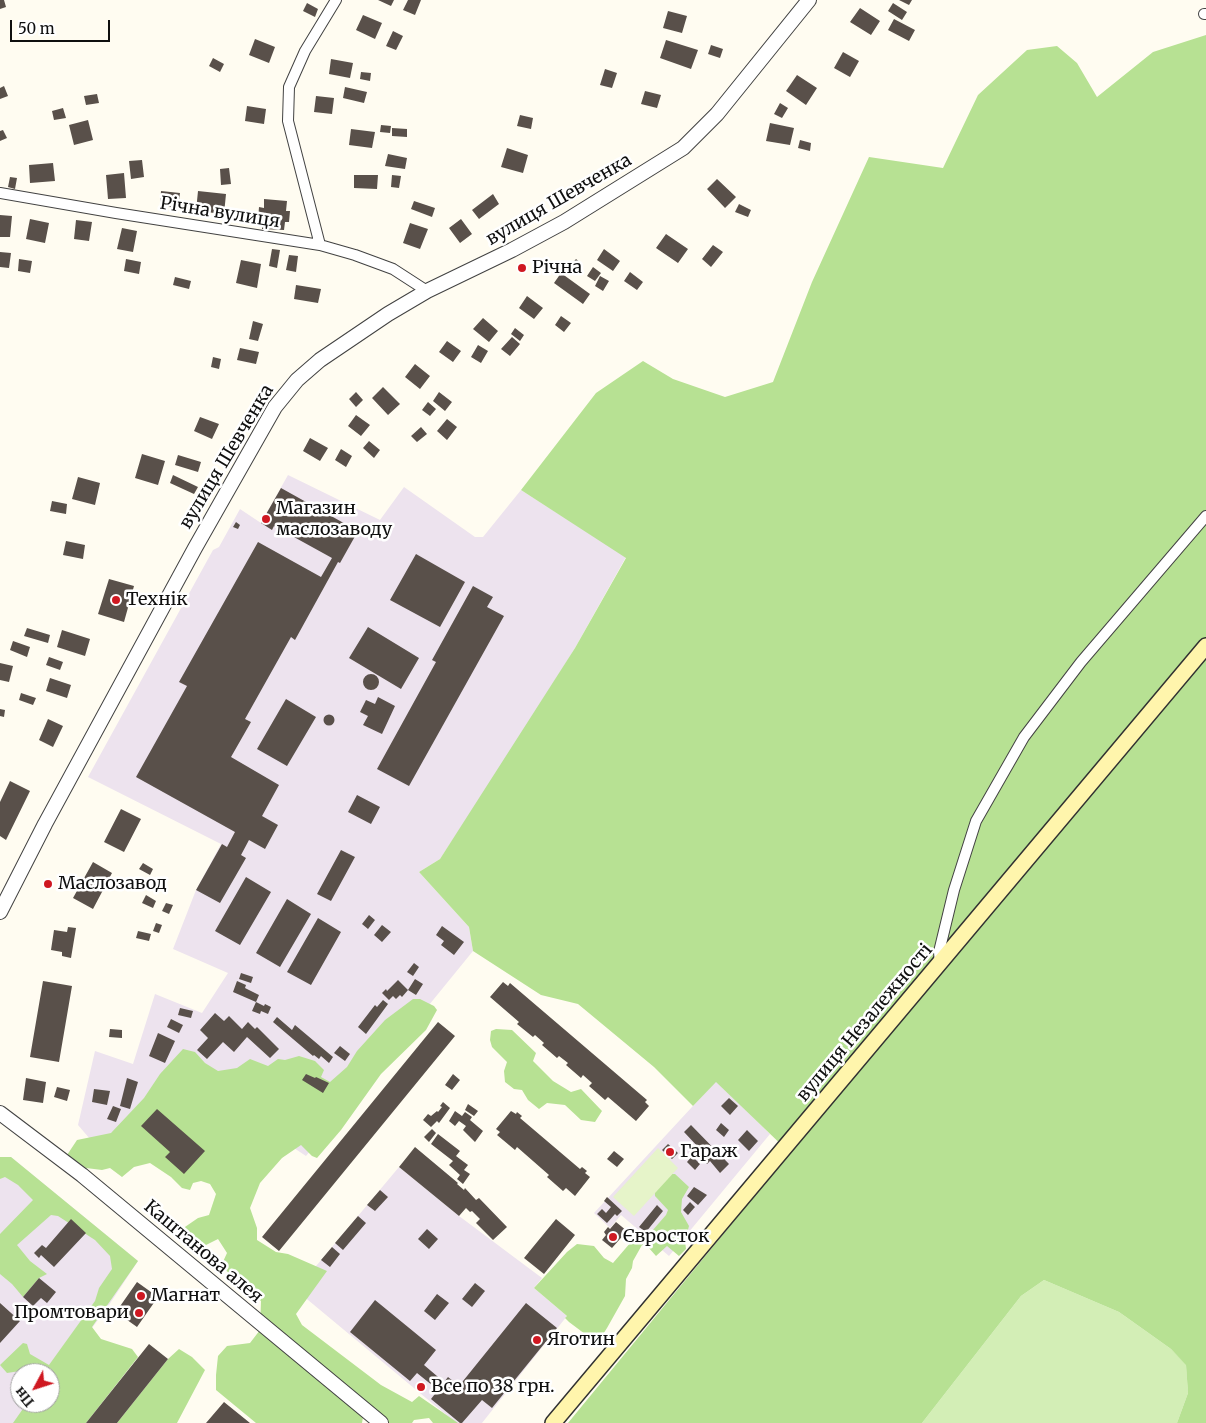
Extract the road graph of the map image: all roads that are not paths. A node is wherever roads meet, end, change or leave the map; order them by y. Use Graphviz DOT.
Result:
graph roads {
  1 [pos="336,0"];
  2 [pos="808,0"];
  3 [pos="0,192"];
  4 [pos="320,245"];
  5 [pos="427,291"];
  6 [pos="1206,516"];
  7 [pos="1206,646"];
  8 [pos="0,912"];
  9 [pos="940,964"];
  10 [pos="0,1113"];
  11 [pos="381,1423"];
  12 [pos="553,1423"];
  1 -- 4 [label="street"];
  2 -- 5 [label="street, вулиця Шевченка"];
  3 -- 4 [label="street, Річна вулиця"];
  4 -- 5 [label="street, Річна вулиця"];
  5 -- 8 [label="street, вулиця Шевченка"];
  6 -- 9 [label="street"];
  7 -- 9 [label="main road, вулиця Незалежності"];
  9 -- 12 [label="main road, вулиця Незалежності"];
  10 -- 11 [label="street, Каштанова алея"];
}
